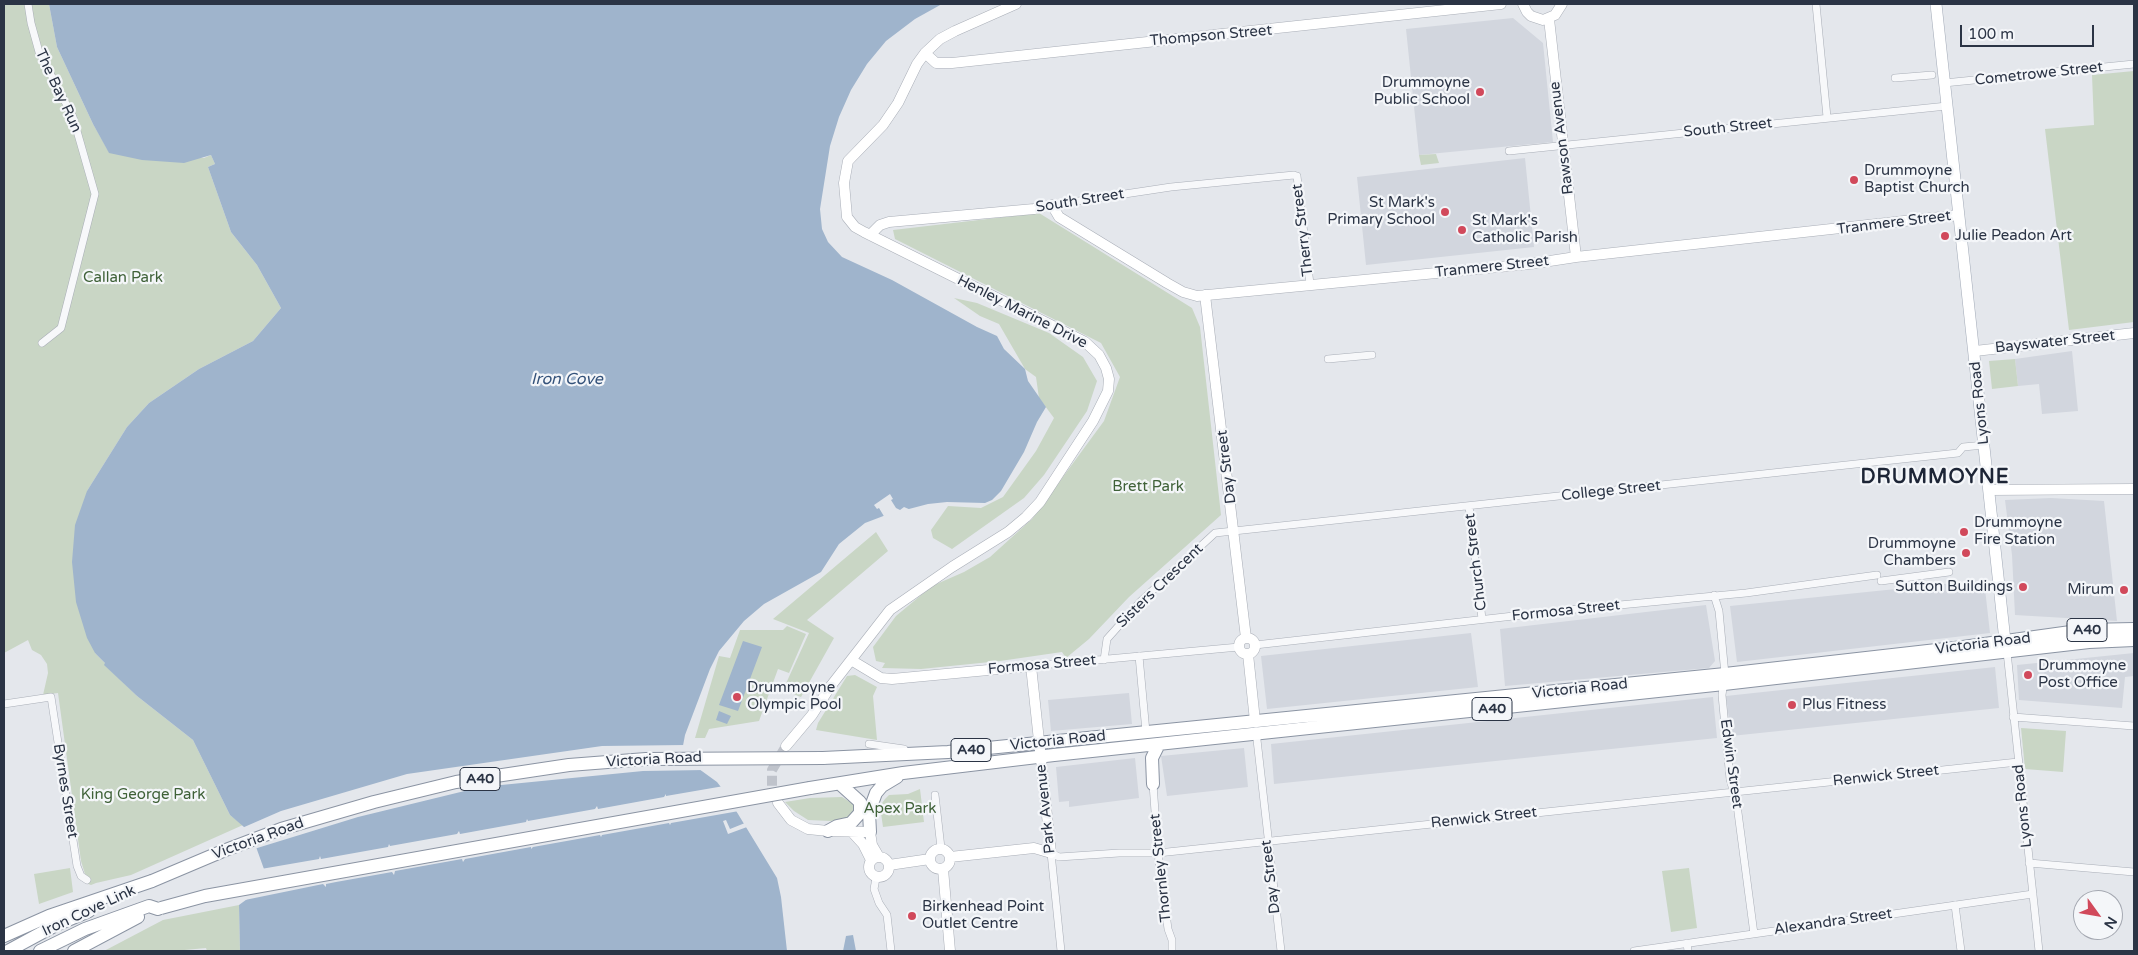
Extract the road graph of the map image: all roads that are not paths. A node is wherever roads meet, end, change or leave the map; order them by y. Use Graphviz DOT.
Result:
graph roads {
  1 [pos="28,4"];
  2 [pos="1016,4"];
  3 [pos="1501,4"];
  4 [pos="1523,4"];
  5 [pos="1562,4"];
  6 [pos="1816,4"];
  7 [pos="1936,4"];
  8 [pos="1549,19"];
  9 [pos="925,54"];
  10 [pos="2134,64"];
  11 [pos="1932,74"];
  12 [pos="1895,78"];
  13 [pos="1944,83"];
  14 [pos="1947,106"];
  15 [pos="1827,117"];
  16 [pos="1563,146"];
  17 [pos="1509,151"];
  18 [pos="1295,175"];
  19 [pos="1052,205"];
  20 [pos="1959,215"];
  21 [pos="870,235"];
  22 [pos="1576,257"];
  23 [pos="1310,284"];
  24 [pos="1205,295"];
  25 [pos="2134,333"];
  26 [pos="42,343"];
  27 [pos="1975,351"];
  28 [pos="1372,355"];
  29 [pos="1328,359"];
  30 [pos="1985,445"];
  31 [pos="2134,488"];
  32 [pos="1989,490"];
  33 [pos="1469,506"];
  34 [pos="1234,529"];
  35 [pos="1950,572"];
  36 [pos="1714,595"];
  37 [pos="1482,619"];
  38 [pos="2134,629"];
  39 [pos="1246,638"];
  40 [pos="2134,640"];
  41 [pos="1255,644"];
  42 [pos="2006,646"];
  43 [pos="1239,647"];
  44 [pos="1248,654"];
  45 [pos="1139,656"];
  46 [pos="851,660"];
  47 [pos="1104,660"];
  48 [pos="1031,666"];
  49 [pos="1724,679"];
  50 [pos="4,704"];
  51 [pos="2014,717"];
  52 [pos="1254,721"];
  53 [pos="2134,726"];
  54 [pos="1146,732"];
  55 [pos="1256,734"];
  56 [pos="1039,743"];
  57 [pos="868,744"];
  58 [pos="1159,744"];
  59 [pos="786,746"];
  60 [pos="904,749"];
  61 [pos="1041,758"];
  62 [pos="2018,762"];
  63 [pos="903,773"];
  64 [pos="840,784"];
  65 [pos="1153,784"];
  66 [pos="1735,792"];
  67 [pos="935,795"];
  68 [pos="778,803"];
  69 [pos="828,831"];
  70 [pos="852,832"];
  71 [pos="870,832"];
  72 [pos="1267,842"];
  73 [pos="941,848"];
  74 [pos="1051,853"];
  75 [pos="1158,853"];
  76 [pos="950,856"];
  77 [pos="875,859"];
  78 [pos="930,859"];
  79 [pos="2029,863"];
  80 [pos="889,865"];
  81 [pos="942,869"];
  82 [pos="2134,872"];
  83 [pos="876,878"];
  84 [pos="87,880"];
  85 [pos="148,883"];
  86 [pos="2033,894"];
  87 [pos="1955,905"];
  88 [pos="160,908"];
  89 [pos="1754,934"];
  90 [pos="4,936"];
  91 [pos="1688,947"];
  92 [pos="8,951"];
  93 [pos="40,951"];
  94 [pos="74,951"];
  95 [pos="891,951"];
  96 [pos="950,951"];
  97 [pos="1061,951"];
  98 [pos="1172,951"];
  99 [pos="1281,951"];
  100 [pos="1634,951"];
  101 [pos="1961,951"];
  102 [pos="2039,951"];
  1 -- 26 [label="street, The Bay Run"];
  2 -- 9 [label="street, Henley Marine Drive"];
  3 -- 9 [label="street, Thompson Street"];
  4 -- 8 [label="street"];
  5 -- 8 [label="street"];
  6 -- 15 [label="street"];
  7 -- 13 [label="main road, Lyons Road"];
  8 -- 16 [label="street, Rawson Avenue"];
  9 -- 21 [label="street, Henley Marine Drive"];
  10 -- 13 [label="street, Cometrowe Street"];
  11 -- 12 [label="street"];
  13 -- 14 [label="main road, Lyons Road"];
  14 -- 15 [label="street, South Street"];
  14 -- 20 [label="main road, Lyons Road"];
  15 -- 16 [label="street, South Street"];
  16 -- 17 [label="street, South Street"];
  16 -- 22 [label="street, Rawson Avenue"];
  18 -- 19 [label="street, South Street"];
  18 -- 23 [label="street, Therry Street"];
  19 -- 21 [label="street, South Street"];
  19 -- 24 [label="street, Tranmere Street"];
  20 -- 22 [label="street, Tranmere Street"];
  20 -- 27 [label="main road, Lyons Road"];
  21 -- 46 [label="street, Henley Marine Drive"];
  22 -- 23 [label="street, Tranmere Street"];
  23 -- 24 [label="street, Tranmere Street"];
  24 -- 34 [label="street, Day Street"];
  25 -- 27 [label="street, Bayswater Street"];
  27 -- 30 [label="main road, Lyons Road"];
  28 -- 29 [label="street"];
  30 -- 32 [label="main road, Lyons Road"];
  30 -- 33 [label="street, College Street"];
  31 -- 32 [label="street"];
  32 -- 42 [label="main road, Lyons Road"];
  33 -- 34 [label="street, College Street"];
  33 -- 37 [label="street, Church Street"];
  34 -- 39 [label="street, Day Street"];
  34 -- 47 [label="street, Sisters Crescent"];
  35 -- 36 [label="street, Formosa Street"];
  36 -- 37 [label="street, Formosa Street"];
  36 -- 49 [label="street, Edwin Street"];
  37 -- 41 [label="street, Formosa Street"];
  38 -- 42 [label="highway, Victoria Road / A40"];
  39 -- 41 [label="street"];
  39 -- 43 [label="street"];
  40 -- 42 [label="highway, Victoria Road / A40"];
  41 -- 44 [label="street"];
  42 -- 49 [label="highway, Victoria Road / A40"];
  42 -- 51 [label="street, Lyons Road"];
  43 -- 44 [label="street"];
  43 -- 45 [label="street, Formosa Street"];
  44 -- 52 [label="street, Day Street"];
  45 -- 47 [label="street, Formosa Street"];
  45 -- 54 [label="street"];
  46 -- 48 [label="street, Formosa Street"];
  46 -- 59 [label="street, Henley Marine Drive"];
  47 -- 48 [label="street, Formosa Street"];
  48 -- 56 [label="street, Park Avenue"];
  49 -- 52 [label="highway, Victoria Road / A40"];
  49 -- 55 [label="highway, Victoria Road / A40"];
  49 -- 66 [label="street, Edwin Street"];
  50 -- 84 [label="street, Byrnes Street"];
  51 -- 53 [label="street"];
  51 -- 62 [label="street, Lyons Road"];
  52 -- 54 [label="highway, Victoria Road / A40"];
  52 -- 55 [label="street, Day Street"];
  54 -- 56 [label="highway, Victoria Road / A40"];
  55 -- 58 [label="highway, Victoria Road / A40"];
  55 -- 72 [label="street, Day Street"];
  56 -- 61 [label="street, Park Avenue"];
  56 -- 85 [label="highway, Victoria Road / A40, bridge"];
  57 -- 60 [label="street"];
  58 -- 61 [label="highway, Victoria Road / A40"];
  58 -- 65 [label="highway"];
  61 -- 63 [label="highway, Victoria Road / A40"];
  61 -- 74 [label="street, Park Avenue"];
  62 -- 66 [label="street, Renwick Street"];
  62 -- 79 [label="street, Lyons Road"];
  63 -- 64 [label="highway, Victoria Road / A40"];
  63 -- 71 [label="highway"];
  64 -- 69 [label="highway"];
  64 -- 88 [label="highway, Victoria Road / A40, bridge"];
  65 -- 75 [label="street, Thornley Street"];
  66 -- 72 [label="street, Renwick Street"];
  66 -- 89 [label="street, Edwin Street"];
  67 -- 73 [label="street"];
  68 -- 69 [label="street"];
  69 -- 70 [label="street"];
  70 -- 71 [label="street"];
  70 -- 77 [label="street"];
  71 -- 77 [label="street"];
  72 -- 75 [label="street, Renwick Street"];
  72 -- 99 [label="street, Day Street"];
  73 -- 76 [label="street"];
  73 -- 78 [label="street"];
  74 -- 75 [label="street, Renwick Street"];
  74 -- 76 [label="street, Renwick Street"];
  74 -- 97 [label="street, Park Avenue"];
  75 -- 98 [label="street, Thornley Street"];
  76 -- 81 [label="street"];
  77 -- 80 [label="street"];
  77 -- 83 [label="street"];
  78 -- 80 [label="street"];
  78 -- 81 [label="street"];
  79 -- 82 [label="street"];
  79 -- 86 [label="street, Lyons Road"];
  80 -- 83 [label="street"];
  81 -- 96 [label="street"];
  83 -- 95 [label="street"];
  85 -- 90 [label="highway, Victoria Road / A40"];
  85 -- 92 [label="highway, Iron Cove Link"];
  86 -- 87 [label="street, Alexandra Street"];
  86 -- 102 [label="street, Lyons Road"];
  87 -- 89 [label="street, Alexandra Street"];
  87 -- 101 [label="street"];
  88 -- 93 [label="highway, Iron Cove Link"];
  88 -- 94 [label="highway, Victoria Road / A40"];
  89 -- 91 [label="street, Alexandra Street"];
  91 -- 100 [label="street, Alexandra Street"];
}
